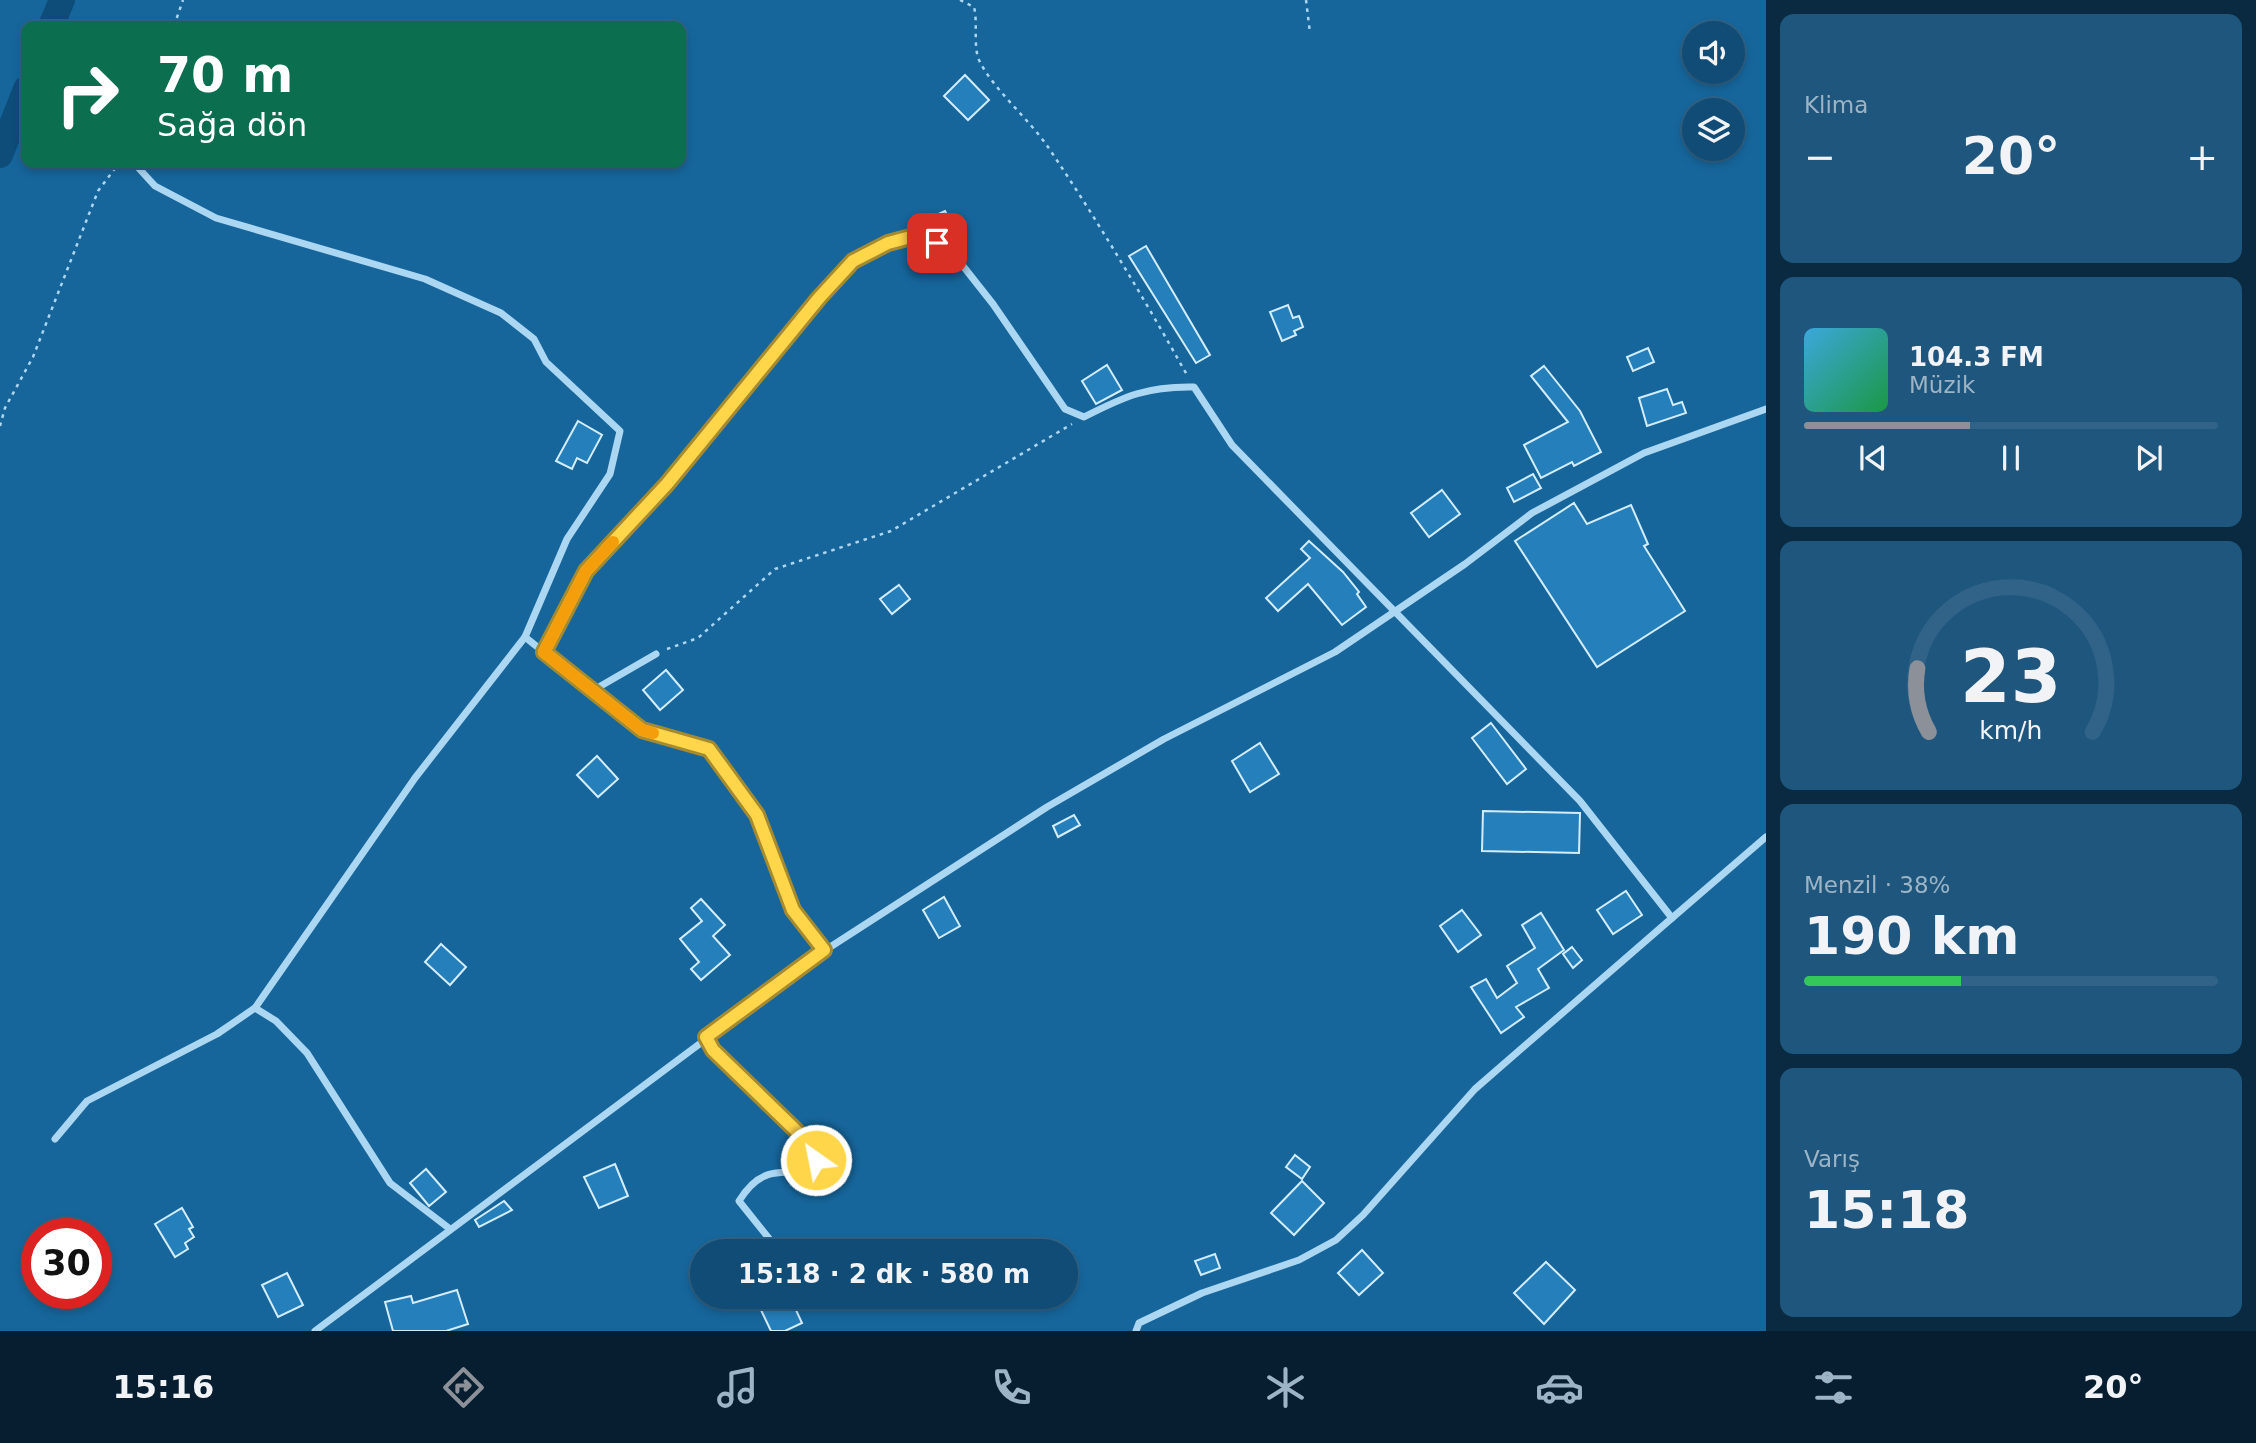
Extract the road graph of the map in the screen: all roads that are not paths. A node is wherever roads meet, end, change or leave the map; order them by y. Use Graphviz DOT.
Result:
graph roads {
  1 [pos="139,168"];
  2 [pos="1766,409"];
  3 [pos="1395,613"];
  4 [pos="525,637"];
  5 [pos="544,652"];
  6 [pos="656,654"];
  7 [pos="592,691"];
  8 [pos="1766,837"];
  9 [pos="1672,918"];
  10 [pos="824,950"];
  11 [pos="254,1008"];
  12 [pos="706,1037"];
  13 [pos="55,1139"];
  14 [pos="450,1229"];
  15 [pos="769,1239"];
  16 [pos="314,1331"];
  17 [pos="1136,1331"];
  1 -- 4 [label="street"];
  2 -- 3 [label="street"];
  3 -- 5 [label="street"];
  3 -- 9 [label="street"];
  3 -- 10 [label="street"];
  4 -- 5 [label="street"];
  4 -- 11 [label="street"];
  5 -- 7 [label="street"];
  6 -- 7 [label="street"];
  7 -- 10 [label="street"];
  8 -- 9 [label="street"];
  9 -- 17 [label="street"];
  10 -- 12 [label="street"];
  11 -- 13 [label="street"];
  11 -- 14 [label="street"];
  12 -- 14 [label="street"];
  12 -- 15 [label="street"];
  14 -- 16 [label="street"];
}
